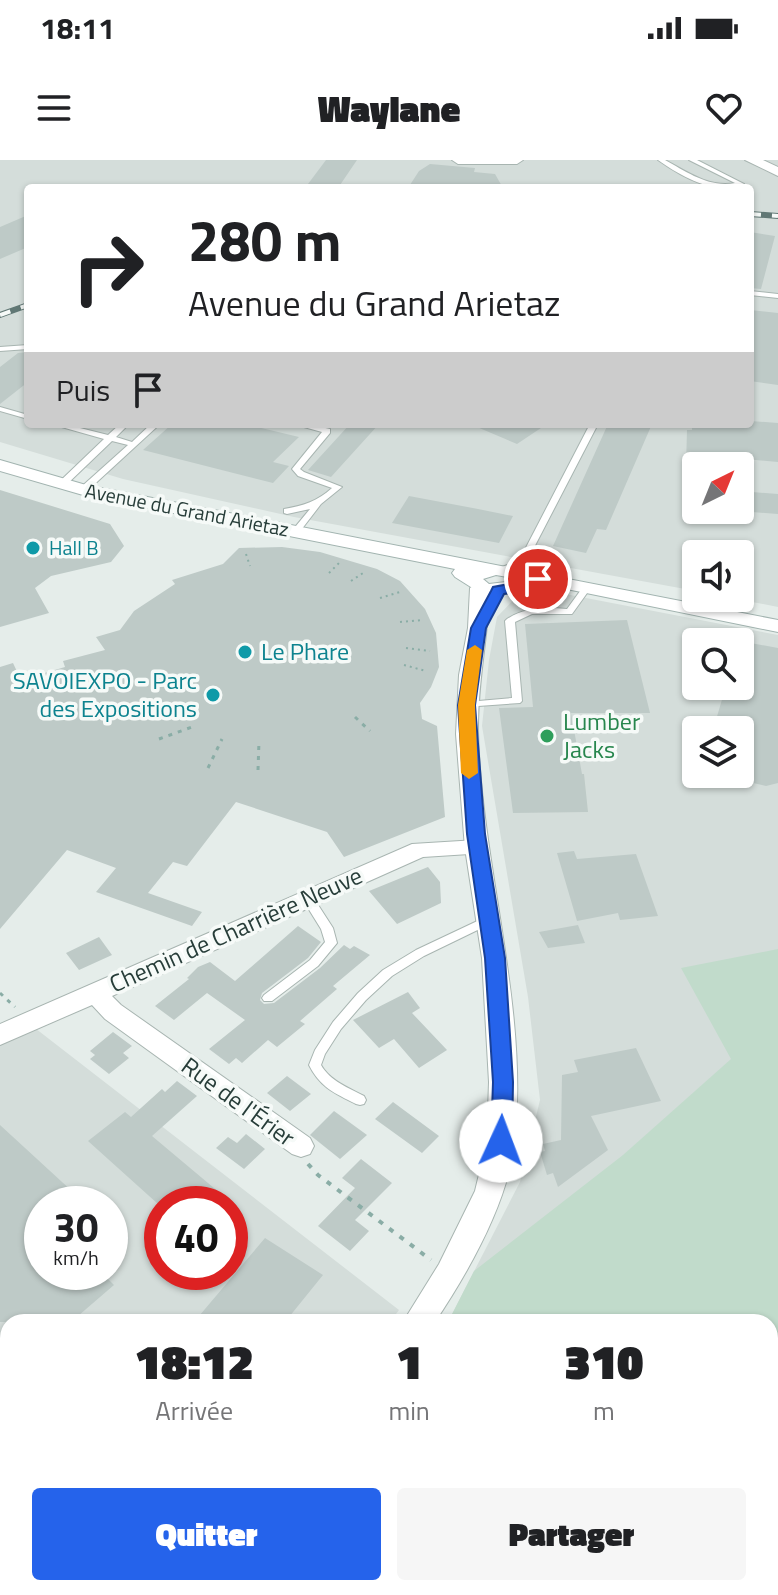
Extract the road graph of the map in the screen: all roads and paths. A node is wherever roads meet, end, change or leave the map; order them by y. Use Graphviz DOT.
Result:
graph roads {
  1 [pos="458,160"];
  2 [pos="517,160"];
  3 [pos="661,160"];
  4 [pos="692,160"];
  5 [pos="752,160"];
  6 [pos="778,172"];
  7 [pos="708,184"];
  8 [pos="741,184"];
  9 [pos="754,293"];
  10 [pos="778,296"];
  11 [pos="24,347"];
  12 [pos="0,349"];
  13 [pos="0,409"];
  14 [pos="24,416"];
  15 [pos="70,428"];
  16 [pos="120,428"];
  17 [pos="151,428"];
  18 [pos="314,428"];
  19 [pos="592,428"];
  20 [pos="109,438"];
  21 [pos="132,444"];
  22 [pos="0,465"];
  23 [pos="61,485"];
  24 [pos="83,490"];
  25 [pos="324,498"];
  26 [pos="287,511"];
  27 [pos="295,532"];
  28 [pos="246,554"];
  29 [pos="341,561"];
  30 [pos="250,566"];
  31 [pos="366,571"];
  32 [pos="329,573"];
  33 [pos="493,579"];
  34 [pos="351,581"];
  35 [pos="586,589"];
  36 [pos="400,592"];
  37 [pos="380,598"];
  38 [pos="423,620"];
  39 [pos="400,622"];
  40 [pos="778,626"];
  41 [pos="406,648"];
  42 [pos="430,651"];
  43 [pos="404,665"];
  44 [pos="426,671"];
  45 [pos="467,705"];
  46 [pos="355,717"];
  47 [pos="192,727"];
  48 [pos="370,731"];
  49 [pos="159,739"];
  50 [pos="222,739"];
  51 [pos="259,741"];
  52 [pos="208,768"];
  53 [pos="258,770"];
  54 [pos="477,848"];
  55 [pos="309,900"];
  56 [pos="489,919"];
  57 [pos="95,993"];
  58 [pos="268,998"];
  59 [pos="0,1035"];
  60 [pos="360,1100"];
  61 [pos="301,1146"];
  62 [pos="450,1274"];
  63 [pos="423,1314"];
  1 -- 2 [label="street"];
  3 -- 7 [label="lane"];
  4 -- 8 [label="lane"];
  5 -- 6 [label="street"];
  9 -- 10 [label="lane"];
  11 -- 12 [label="lane"];
  13 -- 14 [label="lane"];
  15 -- 20 [label="lane"];
  16 -- 20 [label="lane"];
  17 -- 21 [label="lane"];
  18 -- 25 [label="lane"];
  19 -- 33 [label="lane"];
  20 -- 21 [label="lane"];
  20 -- 23 [label="lane"];
  21 -- 24 [label="lane"];
  22 -- 23 [label="street, Avenue du Grand Arietaz"];
  23 -- 24 [label="street, Avenue du Grand Arietaz"];
  24 -- 27 [label="street, Avenue du Grand Arietaz"];
  25 -- 26 [label="lane"];
  25 -- 27 [label="lane"];
  27 -- 33 [label="street, Avenue du Grand Arietaz"];
  28 -- 30 [label="path"];
  29 -- 32 [label="path"];
  31 -- 34 [label="path"];
  33 -- 35 [label="street, Avenue du Grand Arietaz"];
  33 -- 45 [label="street"];
  35 -- 40 [label="street, Avenue du Grand Arietaz"];
  35 -- 45 [label="lane"];
  36 -- 37 [label="path"];
  38 -- 39 [label="path"];
  41 -- 42 [label="path"];
  43 -- 44 [label="path"];
  45 -- 54 [label="street"];
  46 -- 48 [label="path"];
  47 -- 49 [label="path"];
  50 -- 52 [label="path"];
  51 -- 53 [label="path"];
  54 -- 55 [label="street, Chemin de Charrière Neuve"];
  54 -- 56 [label="street"];
  55 -- 57 [label="street, Chemin de Charrière Neuve"];
  55 -- 58 [label="lane"];
  56 -- 60 [label="lane"];
  56 -- 62 [label="street"];
  57 -- 59 [label="street, Chemin de Charrière Neuve"];
  57 -- 61 [label="street, Rue de l'Érier"];
  61 -- 62 [label="path, Rue de l'Érier"];
  62 -- 63 [label="street"];
}
